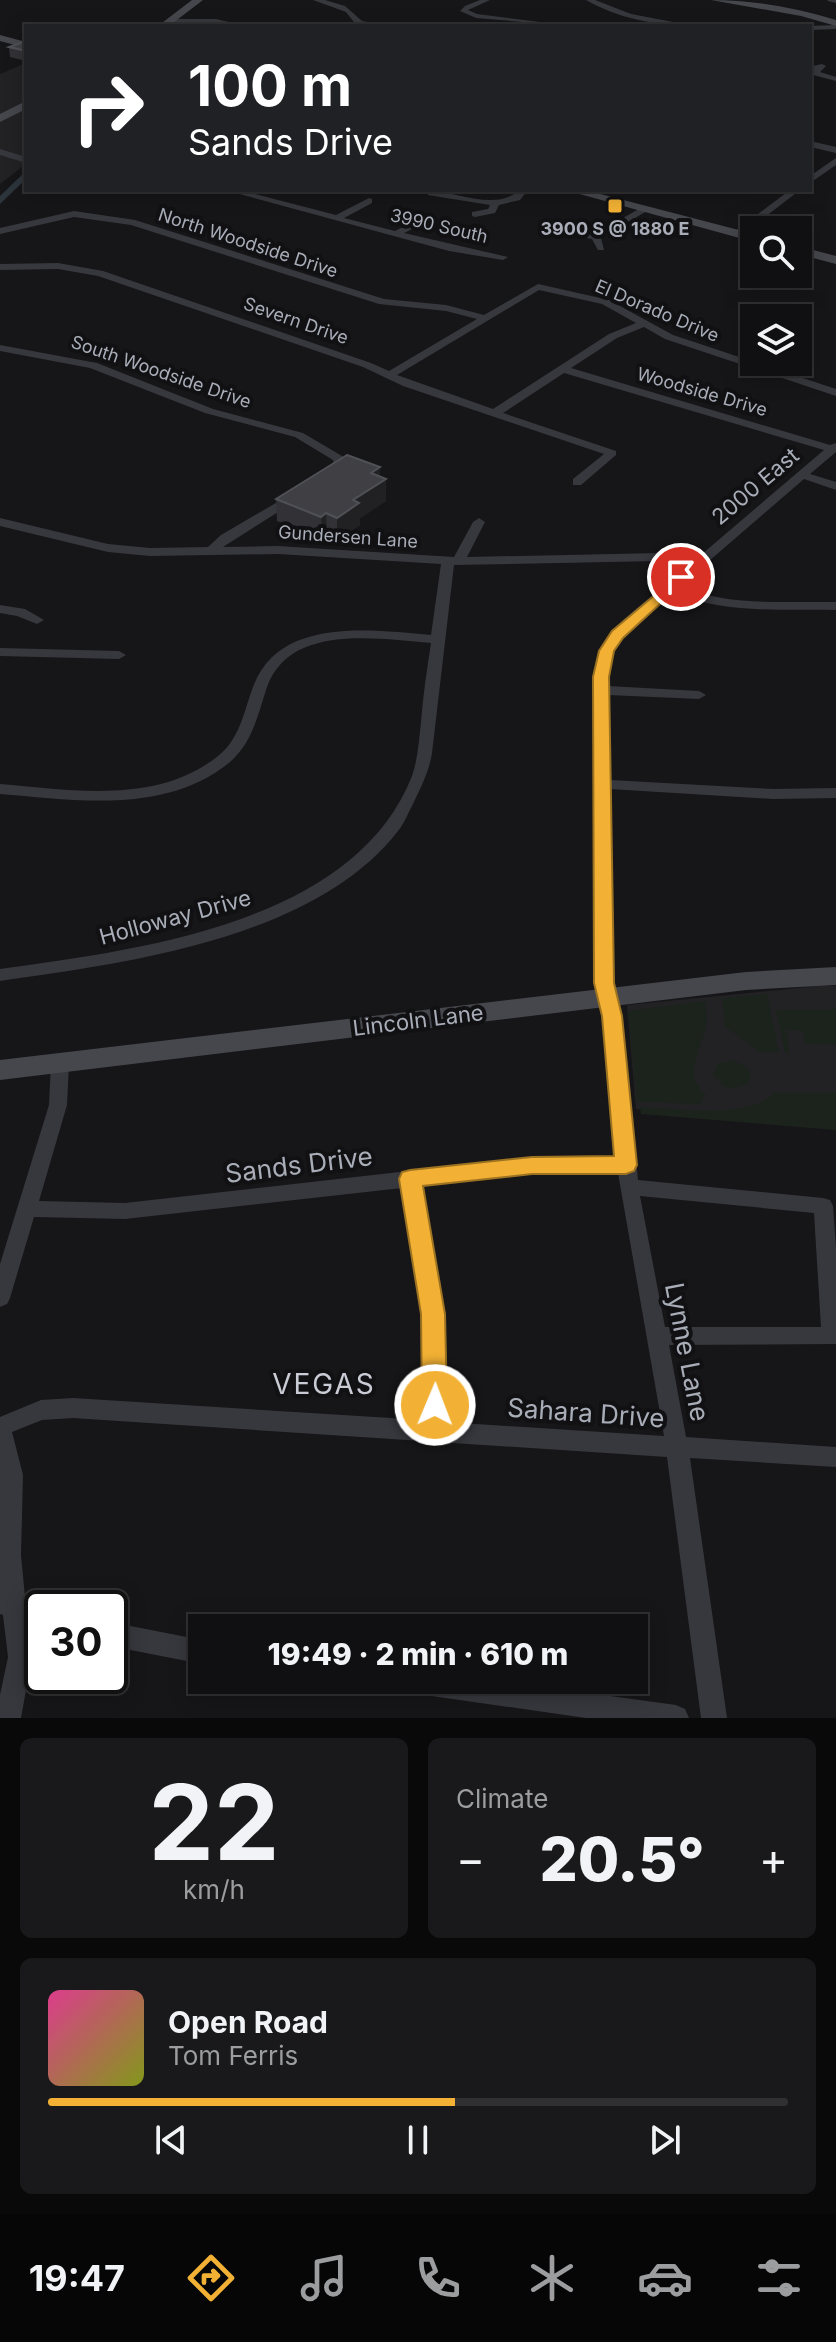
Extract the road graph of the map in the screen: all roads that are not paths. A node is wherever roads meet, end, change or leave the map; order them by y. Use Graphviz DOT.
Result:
graph roads {
  1 [pos="198,0"];
  2 [pos="316,0"];
  3 [pos="487,0"];
  4 [pos="589,0"];
  5 [pos="716,0"];
  6 [pos="830,0"];
  7 [pos="836,1"];
  8 [pos="167,24"];
  9 [pos="231,24"];
  10 [pos="361,24"];
  11 [pos="549,24"];
  12 [pos="678,24"];
  13 [pos="836,25"];
  14 [pos="812,28"];
  15 [pos="0,38"];
  16 [pos="24,44"];
  17 [pos="822,66"];
  18 [pos="834,78"];
  19 [pos="812,83"];
  20 [pos="24,105"];
  21 [pos="0,119"];
  22 [pos="812,144"];
  23 [pos="836,150"];
  24 [pos="0,152"];
  25 [pos="24,159"];
  26 [pos="836,161"];
  27 [pos="812,179"];
  28 [pos="237,192"];
  29 [pos="524,192"];
  30 [pos="579,192"];
  31 [pos="793,192"];
  32 [pos="431,193"];
  33 [pos="369,201"];
  34 [pos="495,203"];
  35 [pos="644,209"];
  36 [pos="475,214"];
  37 [pos="339,217"];
  38 [pos="429,217"];
  39 [pos="0,231"];
  40 [pos="558,231"];
  41 [pos="396,234"];
  42 [pos="737,234"];
  43 [pos="740,235"];
  44 [pos="596,237"];
  45 [pos="601,248"];
  46 [pos="812,254"];
  47 [pos="503,257"];
  48 [pos="836,260"];
  49 [pos="0,267"];
  50 [pos="486,318"];
  51 [pos="645,323"];
  52 [pos="0,348"];
  53 [pos="562,369"];
  54 [pos="390,375"];
  55 [pos="836,393"];
  56 [pos="495,413"];
  57 [pos="834,448"];
  58 [pos="802,475"];
  59 [pos="318,481"];
  60 [pos="577,482"];
  61 [pos="836,486"];
  62 [pos="305,489"];
  63 [pos="0,522"];
  64 [pos="479,522"];
  65 [pos="211,551"];
  66 [pos="453,560"];
  67 [pos="696,564"];
  68 [pos="670,586"];
  69 [pos="836,606"];
  70 [pos="0,609"];
  71 [pos="37,620"];
  72 [pos="436,639"];
  73 [pos="0,652"];
  74 [pos="119,655"];
  75 [pos="600,690"];
  76 [pos="699,695"];
  77 [pos="601,784"];
  78 [pos="0,789"];
  79 [pos="836,793"];
  80 [pos="0,975"];
  81 [pos="836,976"];
  82 [pos="607,997"];
  83 [pos="60,1063"];
  84 [pos="0,1070"];
  85 [pos="626,1165"];
  86 [pos="410,1179"];
  87 [pos="629,1187"];
  88 [pos="26,1209"];
  89 [pos="0,1298"];
  90 [pos="655,1336"];
  91 [pos="0,1427"];
  92 [pos="434,1431"];
  93 [pos="677,1448"];
  94 [pos="836,1457"];
  95 [pos="6,1604"];
  96 [pos="128,1638"];
  97 [pos="188,1649"];
  98 [pos="504,1694"];
  99 [pos="8,1718"];
  100 [pos="676,1718"];
  101 [pos="714,1718"];
  1 -- 8 [label="street"];
  2 -- 10 [label="street"];
  3 -- 11 [label="street"];
  4 -- 12 [label="street"];
  5 -- 13 [label="street"];
  6 -- 7 [label="street"];
  8 -- 9 [label="street"];
  13 -- 14 [label="street"];
  15 -- 16 [label="street"];
  17 -- 18 [label="street"];
  18 -- 19 [label="street"];
  20 -- 21 [label="street"];
  22 -- 23 [label="street"];
  24 -- 25 [label="street"];
  26 -- 27 [label="street"];
  28 -- 37 [label="street, 3990 South"];
  29 -- 34 [label="street"];
  30 -- 35 [label="street"];
  31 -- 42 [label="street"];
  32 -- 34 [label="street"];
  33 -- 37 [label="street"];
  34 -- 36 [label="street"];
  35 -- 42 [label="street"];
  35 -- 44 [label="street"];
  37 -- 41 [label="street, 3990 South"];
  38 -- 41 [label="street"];
  39 -- 50 [label="street, North Woodside Drive"];
  40 -- 44 [label="street"];
  41 -- 47 [label="street, 3990 South"];
  42 -- 43 [label="street"];
  44 -- 45 [label="street"];
  46 -- 48 [label="street"];
  49 -- 54 [label="street, Severn Drive"];
  50 -- 51 [label="street, El Dorado Drive"];
  50 -- 54 [label="street, El Dorado Drive"];
  51 -- 53 [label="street"];
  51 -- 55 [label="street, El Dorado Drive"];
  52 -- 59 [label="street, South Woodside Drive"];
  53 -- 56 [label="street"];
  53 -- 57 [label="street, Woodside Drive"];
  54 -- 56 [label="street, Severn Drive"];
  56 -- 60 [label="street, Severn Drive"];
  57 -- 58 [label="street, 2000 East"];
  58 -- 61 [label="street"];
  58 -- 67 [label="street, 2000 East"];
  62 -- 65 [label="street"];
  63 -- 65 [label="street, Gundersen Lane"];
  64 -- 66 [label="street, Holloway Drive"];
  65 -- 66 [label="street, Gundersen Lane"];
  66 -- 67 [label="street, Gundersen Lane"];
  66 -- 72 [label="street, Holloway Drive"];
  67 -- 68 [label="street, 2000 East"];
  68 -- 69 [label="street"];
  68 -- 75 [label="street, 2000 East"];
  70 -- 71 [label="street"];
  72 -- 78 [label="street"];
  72 -- 80 [label="street, Holloway Drive"];
  73 -- 74 [label="street"];
  75 -- 76 [label="street"];
  75 -- 77 [label="street, 2000 East"];
  77 -- 79 [label="street"];
  77 -- 82 [label="street, 2000 East"];
  81 -- 82 [label="street, Lincoln Lane"];
  82 -- 83 [label="street, Lincoln Lane"];
  82 -- 85 [label="street, Lynne Lane"];
  83 -- 84 [label="street, Lincoln Lane"];
  83 -- 88 [label="street"];
  85 -- 86 [label="street, Sands Drive"];
  85 -- 87 [label="street, Lynne Lane"];
  86 -- 88 [label="street, Sands Drive"];
  86 -- 92 [label="street"];
  87 -- 90 [label="street, Lynne Lane"];
  87 -- 90 [label="street"];
  88 -- 89 [label="street"];
  90 -- 93 [label="street, Lynne Lane"];
  91 -- 92 [label="street, Sahara Drive"];
  91 -- 95 [label="street"];
  92 -- 93 [label="street, Sahara Drive"];
  93 -- 94 [label="street, Sahara Drive"];
  93 -- 101 [label="street, Lynne Lane"];
  95 -- 99 [label="street"];
  96 -- 97 [label="street"];
  98 -- 100 [label="street"];
}
